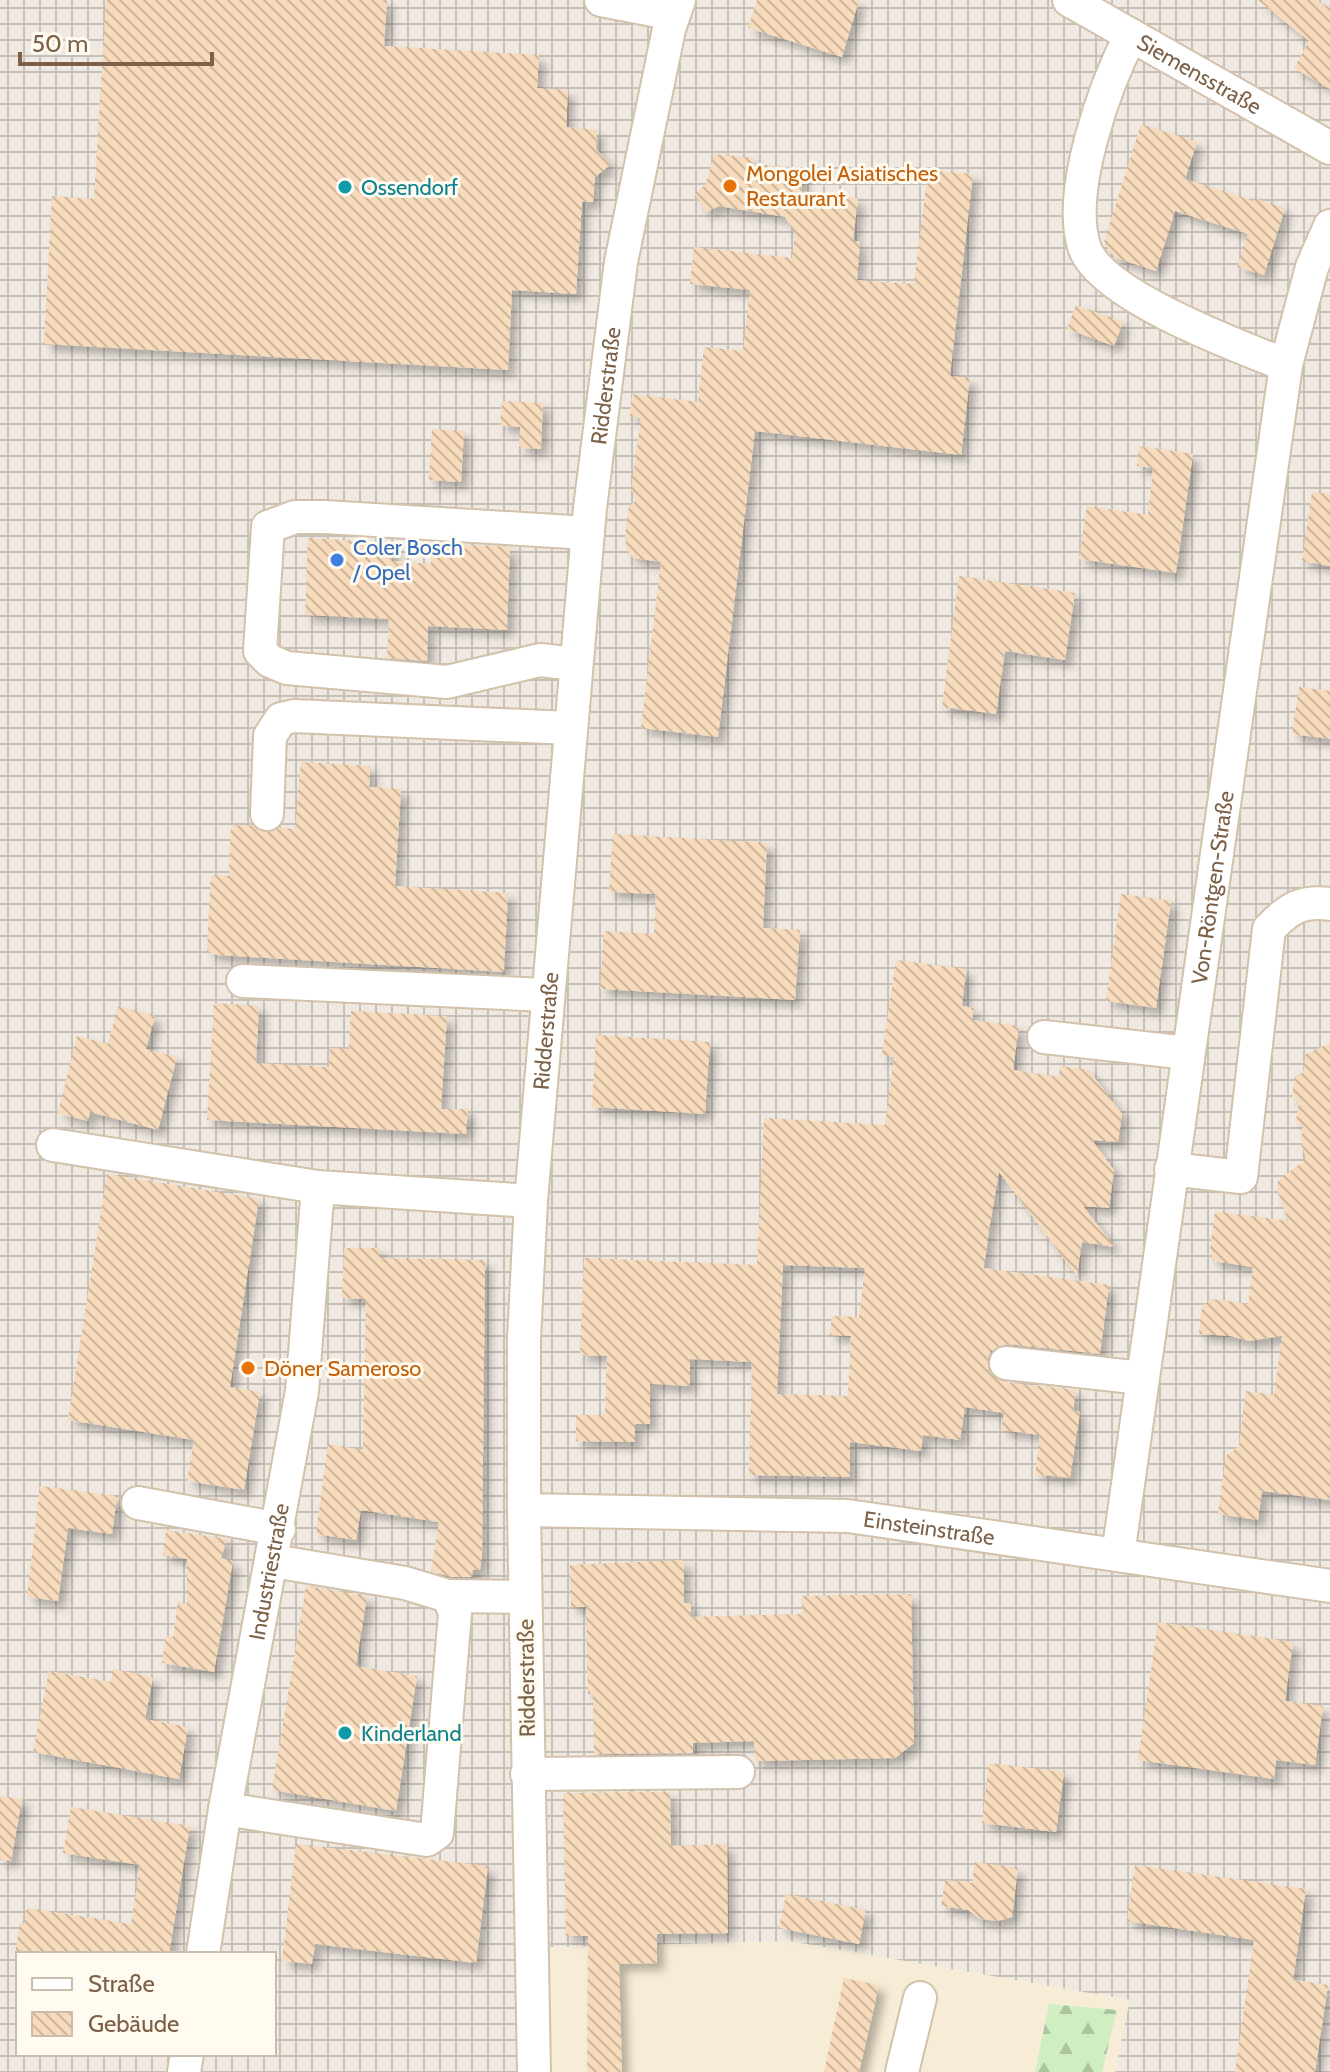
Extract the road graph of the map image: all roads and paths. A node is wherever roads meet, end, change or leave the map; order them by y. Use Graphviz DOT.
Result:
graph roads {
  1 [pos="601,0"];
  2 [pos="1069,0"];
  3 [pos="677,7"];
  4 [pos="1131,35"];
  5 [pos="1330,148"];
  6 [pos="1330,226"];
  7 [pos="1286,365"];
  8 [pos="588,533"];
  9 [pos="576,664"];
  10 [pos="570,728"];
  11 [pos="267,814"];
  12 [pos="1330,904"];
  13 [pos="243,981"];
  14 [pos="547,995"];
  15 [pos="1044,1037"];
  16 [pos="1188,1053"];
  17 [pos="53,1145"];
  18 [pos="1171,1169"];
  19 [pos="318,1187"];
  20 [pos="531,1201"];
  21 [pos="1006,1363"];
  22 [pos="1142,1378"];
  23 [pos="138,1503"];
  24 [pos="524,1510"];
  25 [pos="279,1529"];
  26 [pos="1118,1555"];
  27 [pos="273,1561"];
  28 [pos="1330,1586"];
  29 [pos="448,1596"];
  30 [pos="525,1597"];
  31 [pos="738,1772"];
  32 [pos="527,1774"];
  33 [pos="225,1809"];
  34 [pos="203,1952"];
  35 [pos="920,1998"];
  36 [pos="534,2072"];
  37 [pos="902,2072"];
  1 -- 3 [label="street"];
  2 -- 4 [label="street, Siemensstraße"];
  3 -- 8 [label="street, Ridderstraße"];
  4 -- 5 [label="street, Siemensstraße"];
  4 -- 7 [label="street"];
  6 -- 7 [label="street, Von-Röntgen-Straße"];
  7 -- 16 [label="street, Von-Röntgen-Straße"];
  8 -- 9 [label="street, Ridderstraße"];
  8 -- 9 [label="street"];
  9 -- 10 [label="street, Ridderstraße"];
  10 -- 11 [label="street"];
  10 -- 14 [label="street, Ridderstraße"];
  12 -- 18 [label="street"];
  13 -- 14 [label="street"];
  14 -- 20 [label="street, Ridderstraße"];
  15 -- 16 [label="street"];
  16 -- 18 [label="street, Von-Röntgen-Straße"];
  17 -- 19 [label="street"];
  18 -- 22 [label="street, Von-Röntgen-Straße"];
  19 -- 20 [label="street"];
  19 -- 25 [label="street, Industriestraße"];
  20 -- 24 [label="street, Ridderstraße"];
  21 -- 22 [label="street"];
  22 -- 26 [label="street, Von-Röntgen-Straße"];
  23 -- 25 [label="street"];
  24 -- 26 [label="street, Einsteinstraße"];
  24 -- 30 [label="street, Ridderstraße"];
  25 -- 27 [label="street, Industriestraße"];
  26 -- 28 [label="street, Einsteinstraße"];
  27 -- 29 [label="street"];
  27 -- 33 [label="street, Industriestraße"];
  29 -- 30 [label="street"];
  29 -- 33 [label="street"];
  30 -- 32 [label="street, Ridderstraße"];
  31 -- 32 [label="street"];
  32 -- 36 [label="street, Ridderstraße"];
  33 -- 34 [label="street, Industriestraße"];
  35 -- 37 [label="street"];
}
